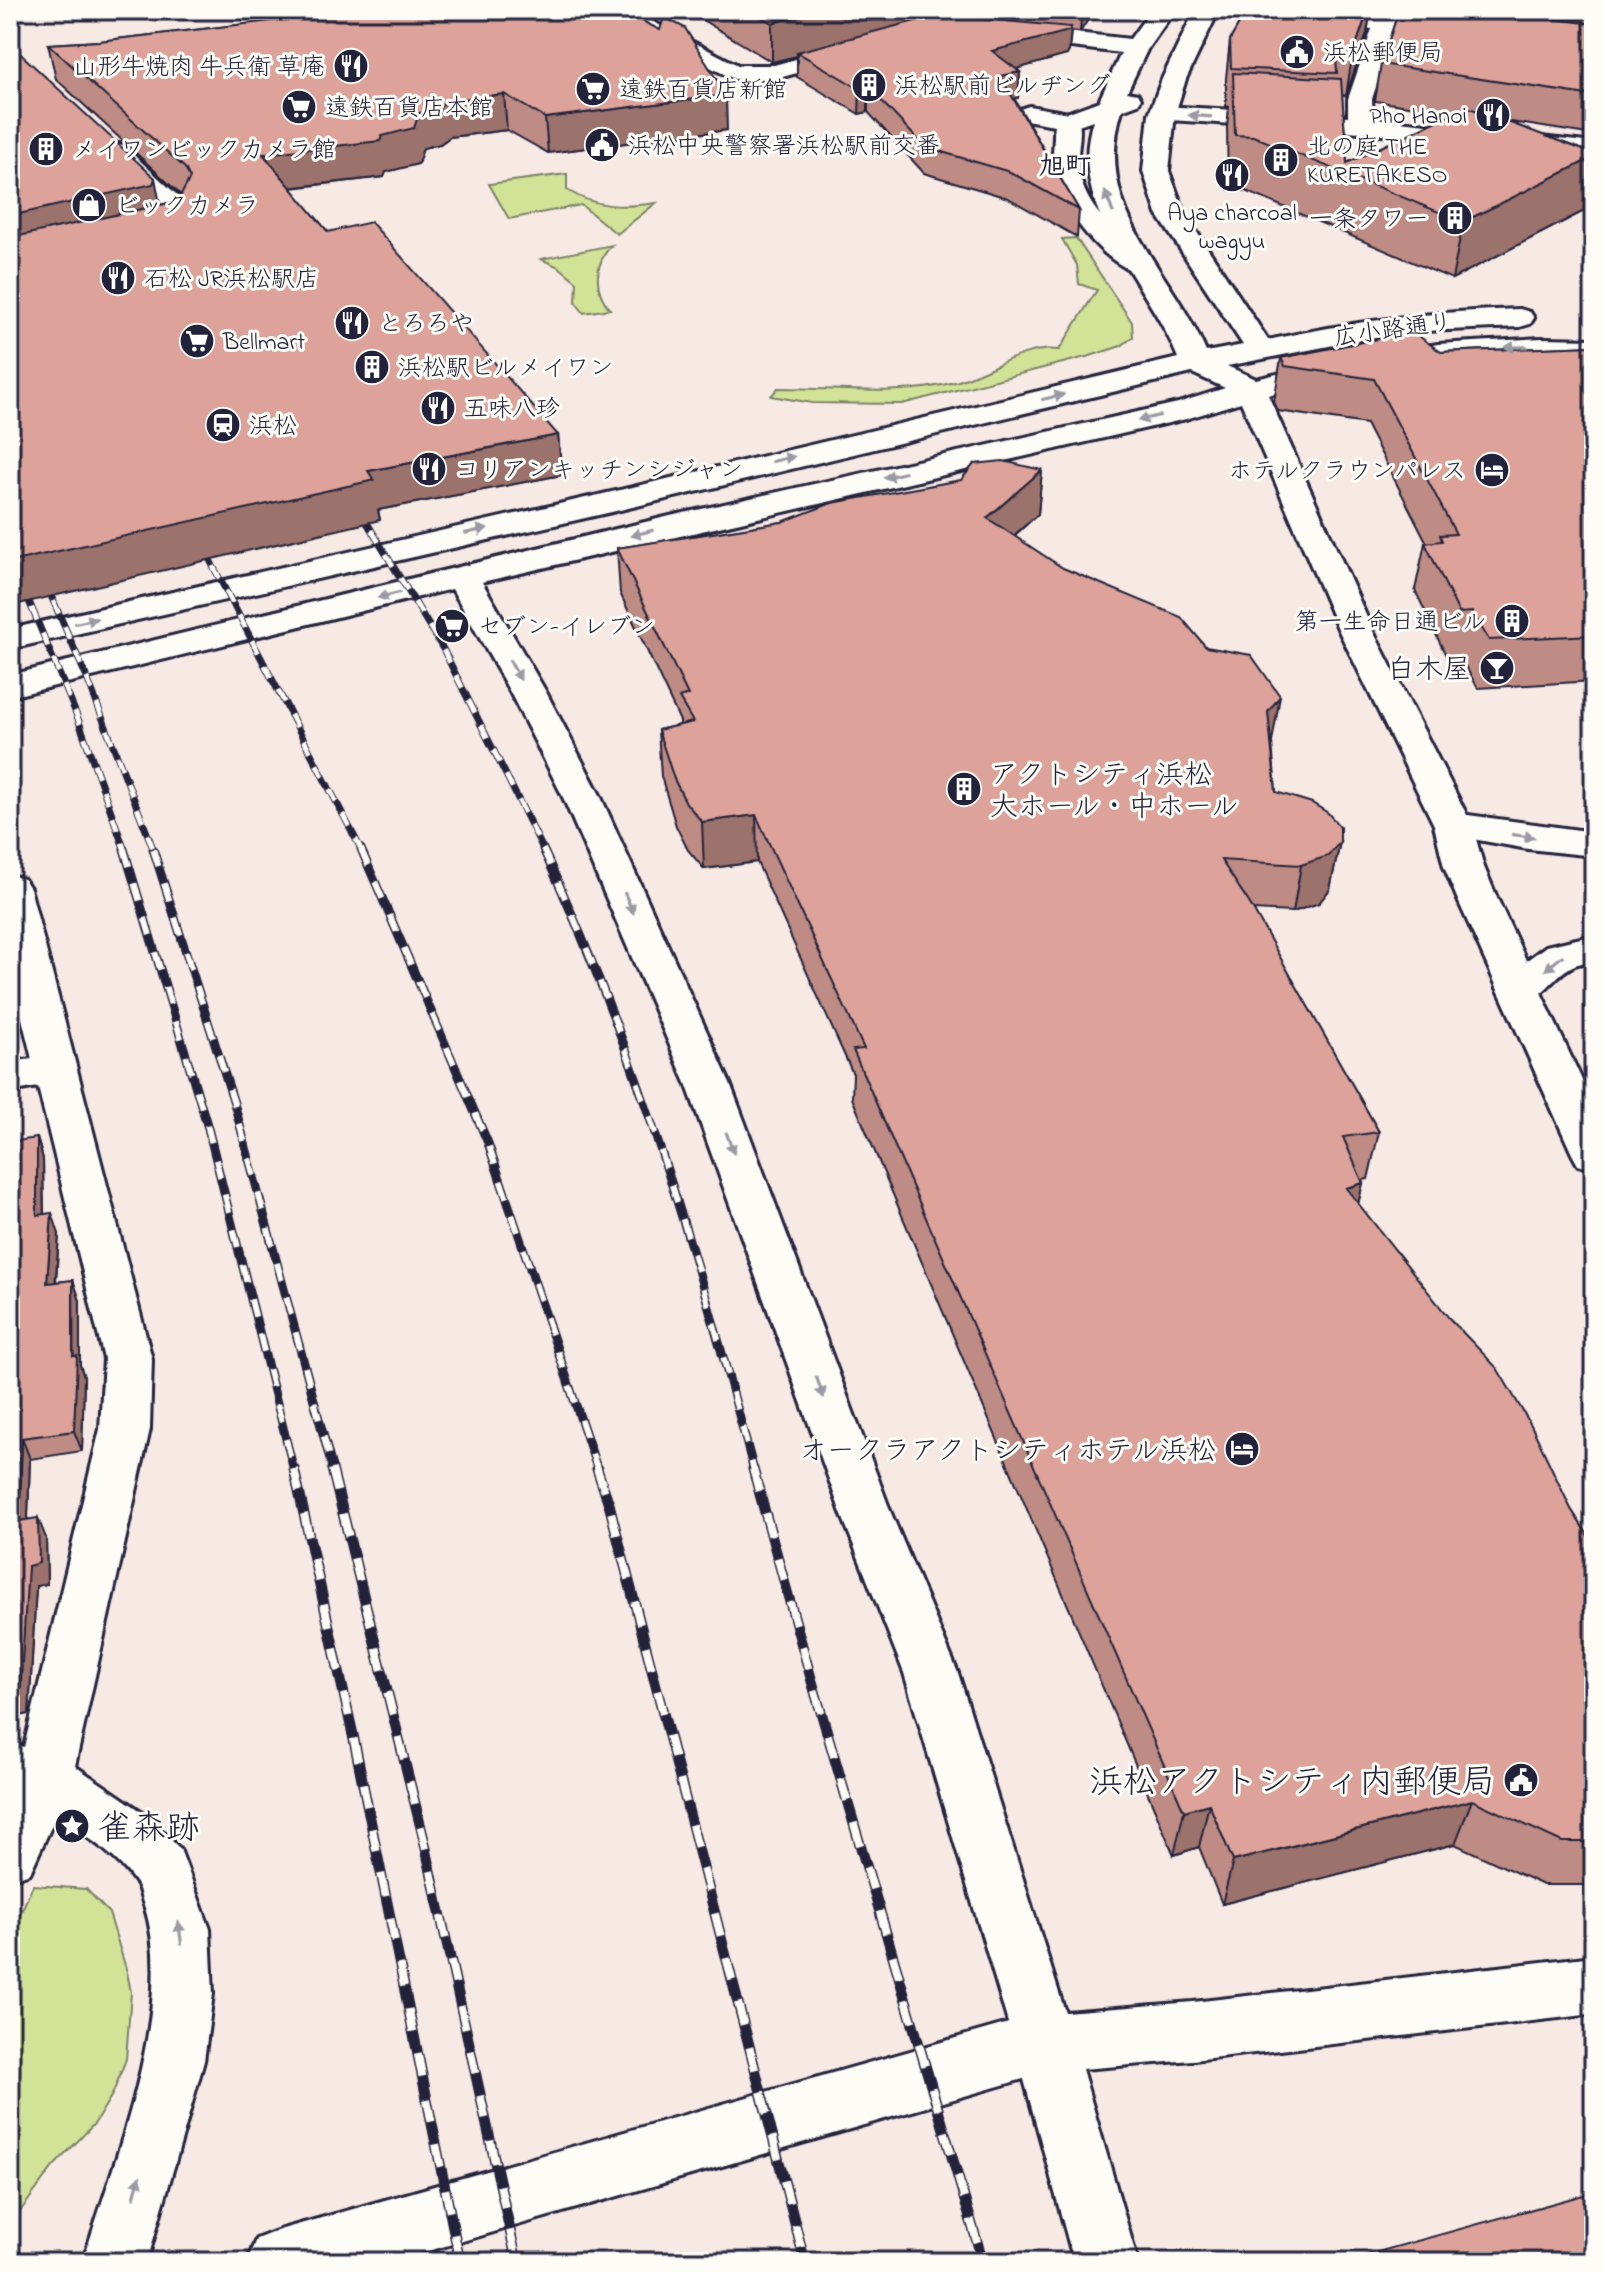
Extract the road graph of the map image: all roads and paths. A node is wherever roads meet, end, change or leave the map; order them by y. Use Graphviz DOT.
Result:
graph roads {
  1 [pos="612,10"];
  2 [pos="1163,10"];
  3 [pos="1192,10"];
  4 [pos="1207,10"];
  5 [pos="1266,10"];
  6 [pos="1387,17"];
  7 [pos="936,23"];
  8 [pos="986,31"];
  9 [pos="1474,35"];
  10 [pos="902,37"];
  11 [pos="873,45"];
  12 [pos="1136,47"];
  13 [pos="1112,100"];
  14 [pos="1029,114"];
  15 [pos="1162,114"];
  16 [pos="1067,121"];
  17 [pos="1361,124"];
  18 [pos="100,139"];
  19 [pos="1594,151"];
  20 [pos="1161,184"];
  21 [pos="114,244"];
  22 [pos="1142,266"];
  23 [pos="1263,309"];
  24 [pos="1290,318"];
  25 [pos="1546,318"];
  26 [pos="1381,326"];
  27 [pos="1594,348"];
  28 [pos="1195,363"];
  29 [pos="1245,369"];
  30 [pos="463,578"];
  31 [pos="10,639"];
  32 [pos="10,686"];
  33 [pos="1453,825"];
  34 [pos="1594,844"];
  35 [pos="10,888"];
  36 [pos="1594,948"];
  37 [pos="1518,988"];
  38 [pos="32,1073"];
  39 [pos="1594,1154"];
  40 [pos="28,1773"];
  41 [pos="10,1854"];
  42 [pos="1594,1985"];
  43 [pos="1044,2043"];
  44 [pos="115,2262"];
  45 [pos="279,2262"];
  46 [pos="1106,2262"];
  1 -- 11 [label="street"];
  2 -- 12 [label="street"];
  3 -- 13 [label="street"];
  4 -- 13 [label="street"];
  4 -- 15 [label="street"];
  5 -- 6 [label="street"];
  6 -- 9 [label="street"];
  6 -- 17 [label="street"];
  7 -- 10 [label="street"];
  8 -- 12 [label="street"];
  12 -- 13 [label="street"];
  13 -- 16 [label="street"];
  22 -- 13 [label="street, one-way"];
  14 -- 16 [label="street"];
  17 -- 15 [label="street, one-way"];
  15 -- 20 [label="street"];
  16 -- 22 [label="street"];
  17 -- 19 [label="street"];
  18 -- 21 [label="street"];
  20 -- 23 [label="street"];
  20 -- 29 [label="street"];
  22 -- 28 [label="street"];
  24 -- 26 [label="street"];
  25 -- 26 [label="street, 広小路通り"];
  26 -- 29 [label="street, 広小路通り"];
  27 -- 29 [label="street, 広小路通り, one-way"];
  28 -- 29 [label="street"];
  31 -- 28 [label="street, one-way"];
  29 -- 30 [label="street, one-way"];
  29 -- 33 [label="street"];
  30 -- 32 [label="street, one-way"];
  30 -- 43 [label="street, one-way"];
  33 -- 34 [label="street, one-way"];
  33 -- 37 [label="street"];
  35 -- 38 [label="street"];
  36 -- 37 [label="street, one-way"];
  37 -- 39 [label="street"];
  38 -- 40 [label="street"];
  40 -- 41 [label="street"];
  44 -- 40 [label="street, one-way"];
  42 -- 43 [label="street"];
  43 -- 45 [label="street"];
  43 -- 46 [label="street"];
}
